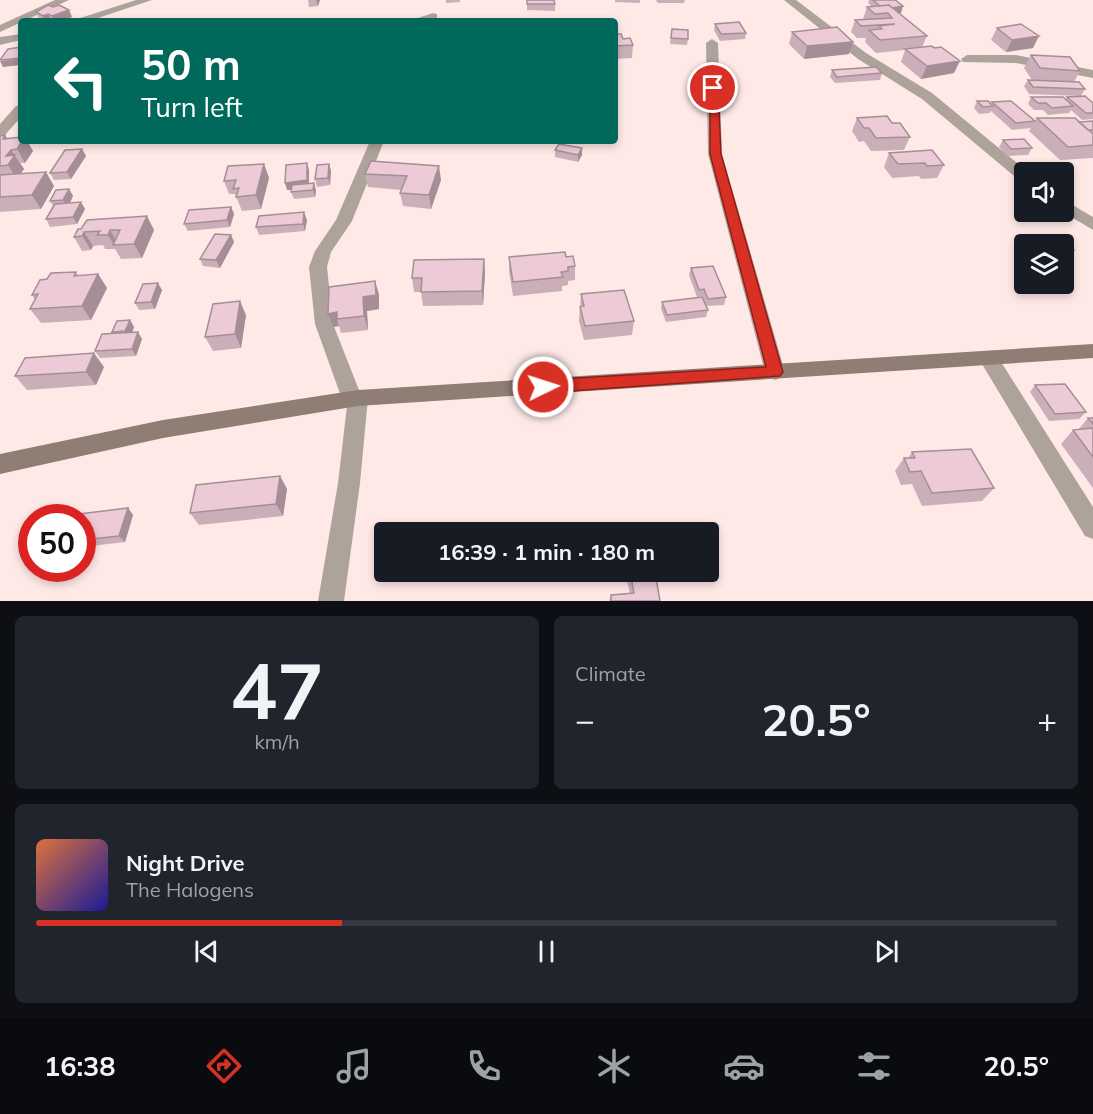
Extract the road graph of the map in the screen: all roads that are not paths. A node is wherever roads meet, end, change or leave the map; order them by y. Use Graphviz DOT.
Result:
graph roads {
  1 [pos="64,0"];
  2 [pos="147,0"];
  3 [pos="789,0"];
  4 [pos="434,16"];
  5 [pos="24,18"];
  6 [pos="87,18"];
  7 [pos="426,18"];
  8 [pos="18,21"];
  9 [pos="0,29"];
  10 [pos="18,38"];
  11 [pos="0,41"];
  12 [pos="712,44"];
  13 [pos="967,59"];
  14 [pos="1093,74"];
  15 [pos="18,113"];
  16 [pos="0,132"];
  17 [pos="376,144"];
  18 [pos="1014,169"];
  19 [pos="1074,212"];
  20 [pos="1093,225"];
  21 [pos="1093,351"];
  22 [pos="989,359"];
  23 [pos="775,372"];
  24 [pos="355,399"];
  25 [pos="0,464"];
  26 [pos="1093,528"];
  27 [pos="331,601"];
  1 -- 5 [label="street"];
  2 -- 6 [label="street"];
  3 -- 18 [label="street"];
  4 -- 7 [label="street"];
  8 -- 9 [label="street"];
  10 -- 11 [label="street"];
  12 -- 23 [label="street"];
  13 -- 14 [label="street"];
  15 -- 16 [label="street"];
  17 -- 24 [label="street"];
  19 -- 20 [label="street"];
  21 -- 22 [label="main road"];
  22 -- 23 [label="main road"];
  22 -- 26 [label="street"];
  23 -- 24 [label="main road"];
  24 -- 25 [label="main road"];
  24 -- 27 [label="street"];
}
